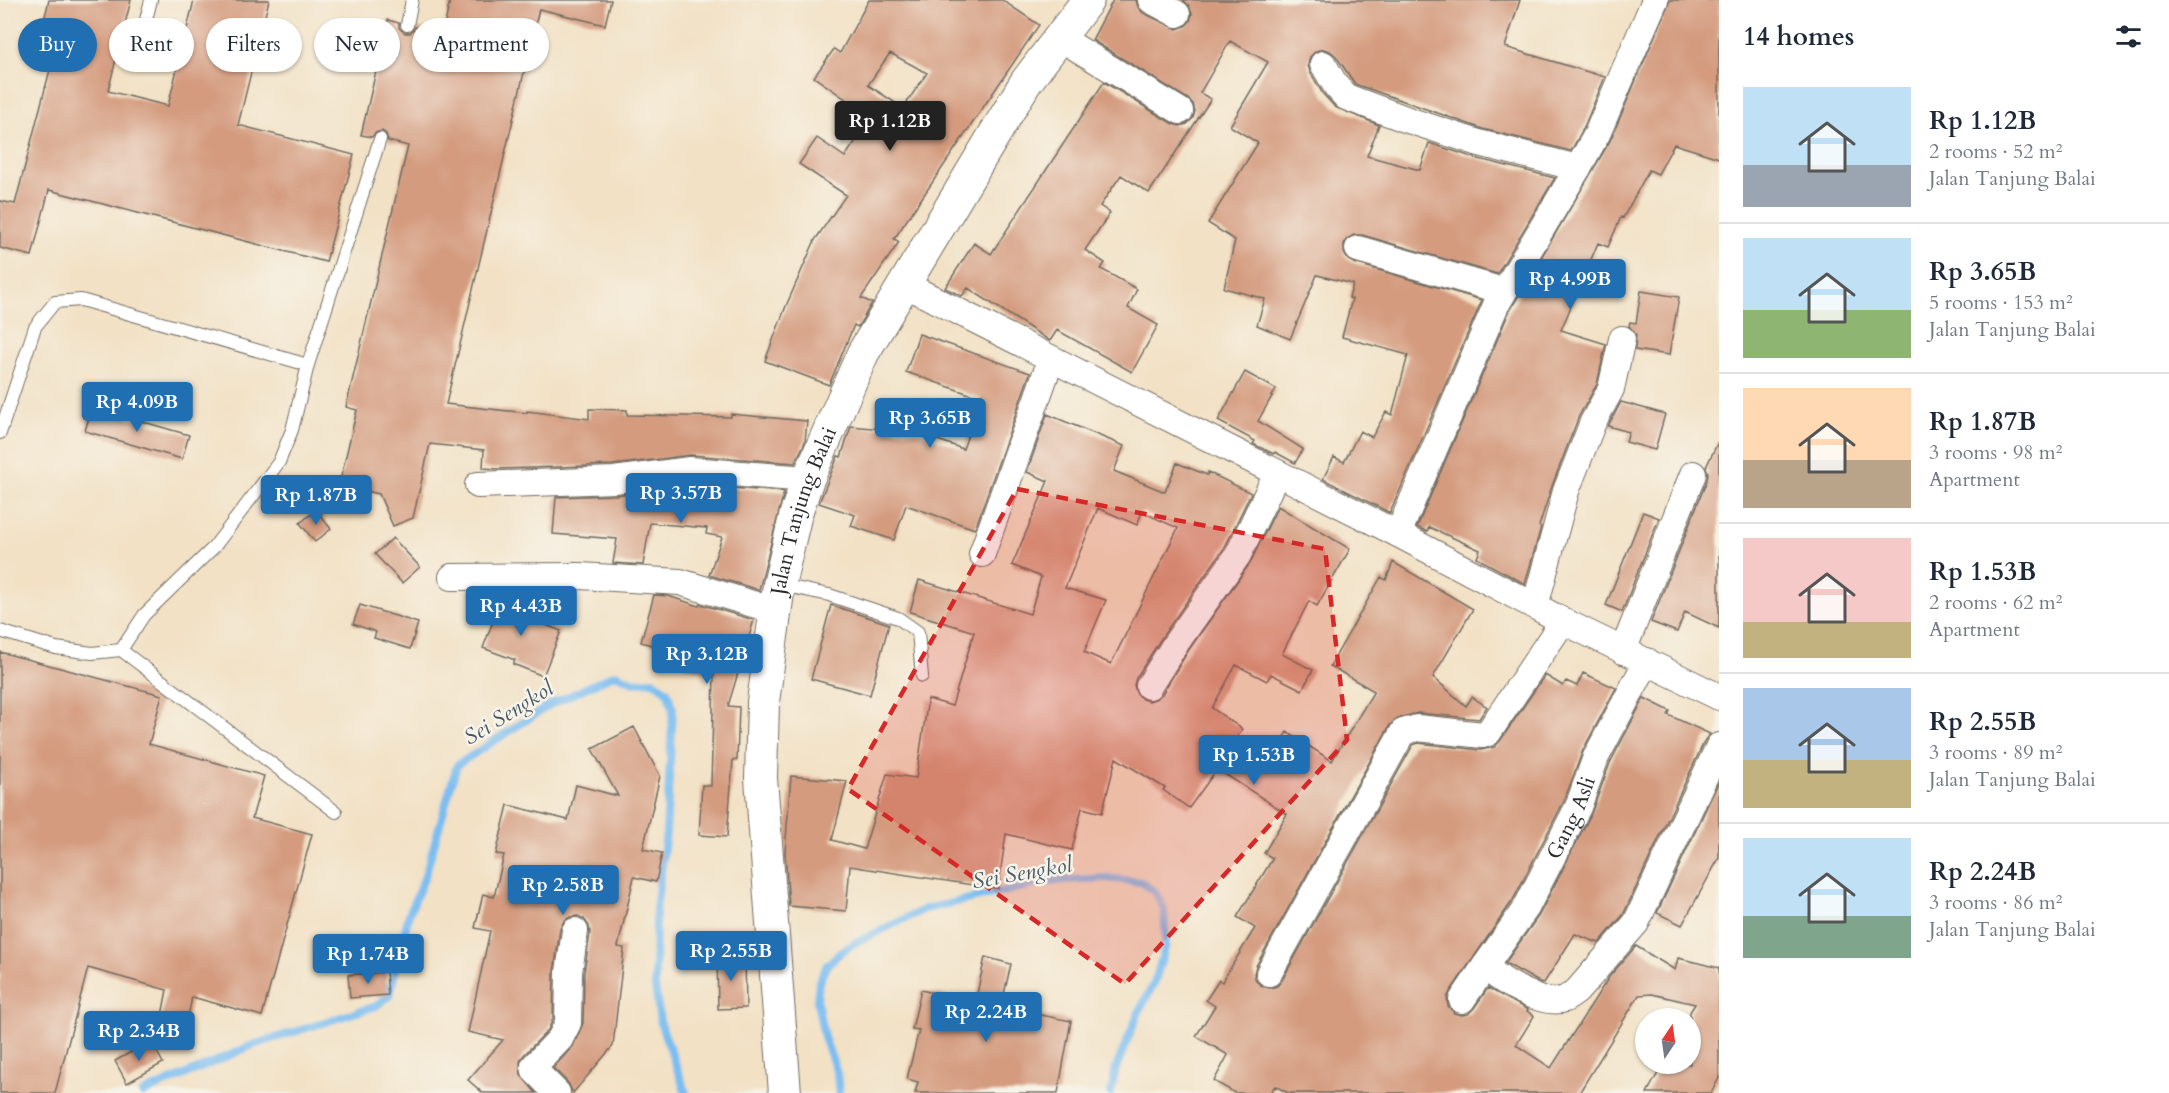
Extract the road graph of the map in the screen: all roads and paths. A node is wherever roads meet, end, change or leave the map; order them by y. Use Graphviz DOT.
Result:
graph roads {
  1 [pos="151,0"];
  2 [pos="412,0"];
  3 [pos="1088,0"];
  4 [pos="1151,0"];
  5 [pos="1655,0"];
  6 [pos="1177,14"];
  7 [pos="146,18"];
  8 [pos="407,25"];
  9 [pos="1060,38"];
  10 [pos="1323,64"];
  11 [pos="1180,111"];
  12 [pos="380,139"];
  13 [pos="1578,168"];
  14 [pos="1359,249"];
  15 [pos="904,284"];
  16 [pos="1503,291"];
  17 [pos="1622,339"];
  18 [pos="1051,359"];
  19 [pos="308,364"];
  20 [pos="0,433"];
  21 [pos="1277,473"];
  22 [pos="1693,474"];
  23 [pos="808,479"];
  24 [pos="478,485"];
  25 [pos="1398,534"];
  26 [pos="982,554"];
  27 [pos="452,577"];
  28 [pos="778,598"];
  29 [pos="1535,606"];
  30 [pos="1563,621"];
  31 [pos="0,631"];
  32 [pos="121,650"];
  33 [pos="1623,651"];
  34 [pos="1647,661"];
  35 [pos="922,675"];
  36 [pos="1149,686"];
  37 [pos="1719,697"];
  38 [pos="1719,746"];
  39 [pos="336,812"];
  40 [pos="575,931"];
  41 [pos="1485,966"];
  42 [pos="1269,973"];
  43 [pos="1462,1000"];
  44 [pos="556,1093"];
  45 [pos="785,1093"];
  1 -- 7 [label="lane"];
  2 -- 8 [label="lane"];
  3 -- 9 [label="street, Jalan Tanjung Balai"];
  4 -- 6 [label="street"];
  5 -- 13 [label="street"];
  9 -- 11 [label="street"];
  9 -- 15 [label="street, Jalan Tanjung Balai"];
  10 -- 13 [label="street"];
  12 -- 19 [label="lane"];
  13 -- 16 [label="street"];
  14 -- 16 [label="street"];
  15 -- 18 [label="street"];
  15 -- 23 [label="street, Jalan Tanjung Balai"];
  16 -- 25 [label="street"];
  17 -- 29 [label="street"];
  18 -- 21 [label="street"];
  18 -- 26 [label="street"];
  19 -- 20 [label="lane"];
  19 -- 32 [label="lane"];
  21 -- 25 [label="street"];
  21 -- 36 [label="street"];
  22 -- 33 [label="street"];
  23 -- 24 [label="street"];
  23 -- 28 [label="street, Jalan Tanjung Balai"];
  25 -- 29 [label="street"];
  27 -- 28 [label="street"];
  28 -- 35 [label="lane"];
  28 -- 45 [label="street, Jalan Tanjung Balai"];
  29 -- 30 [label="street"];
  30 -- 33 [label="street"];
  30 -- 42 [label="street"];
  31 -- 32 [label="lane"];
  32 -- 39 [label="lane"];
  33 -- 34 [label="street"];
  34 -- 37 [label="street"];
  34 -- 41 [label="street, Gang Asli"];
  38 -- 41 [label="street"];
  40 -- 44 [label="street"];
  41 -- 43 [label="street, Gang Asli"];
}
